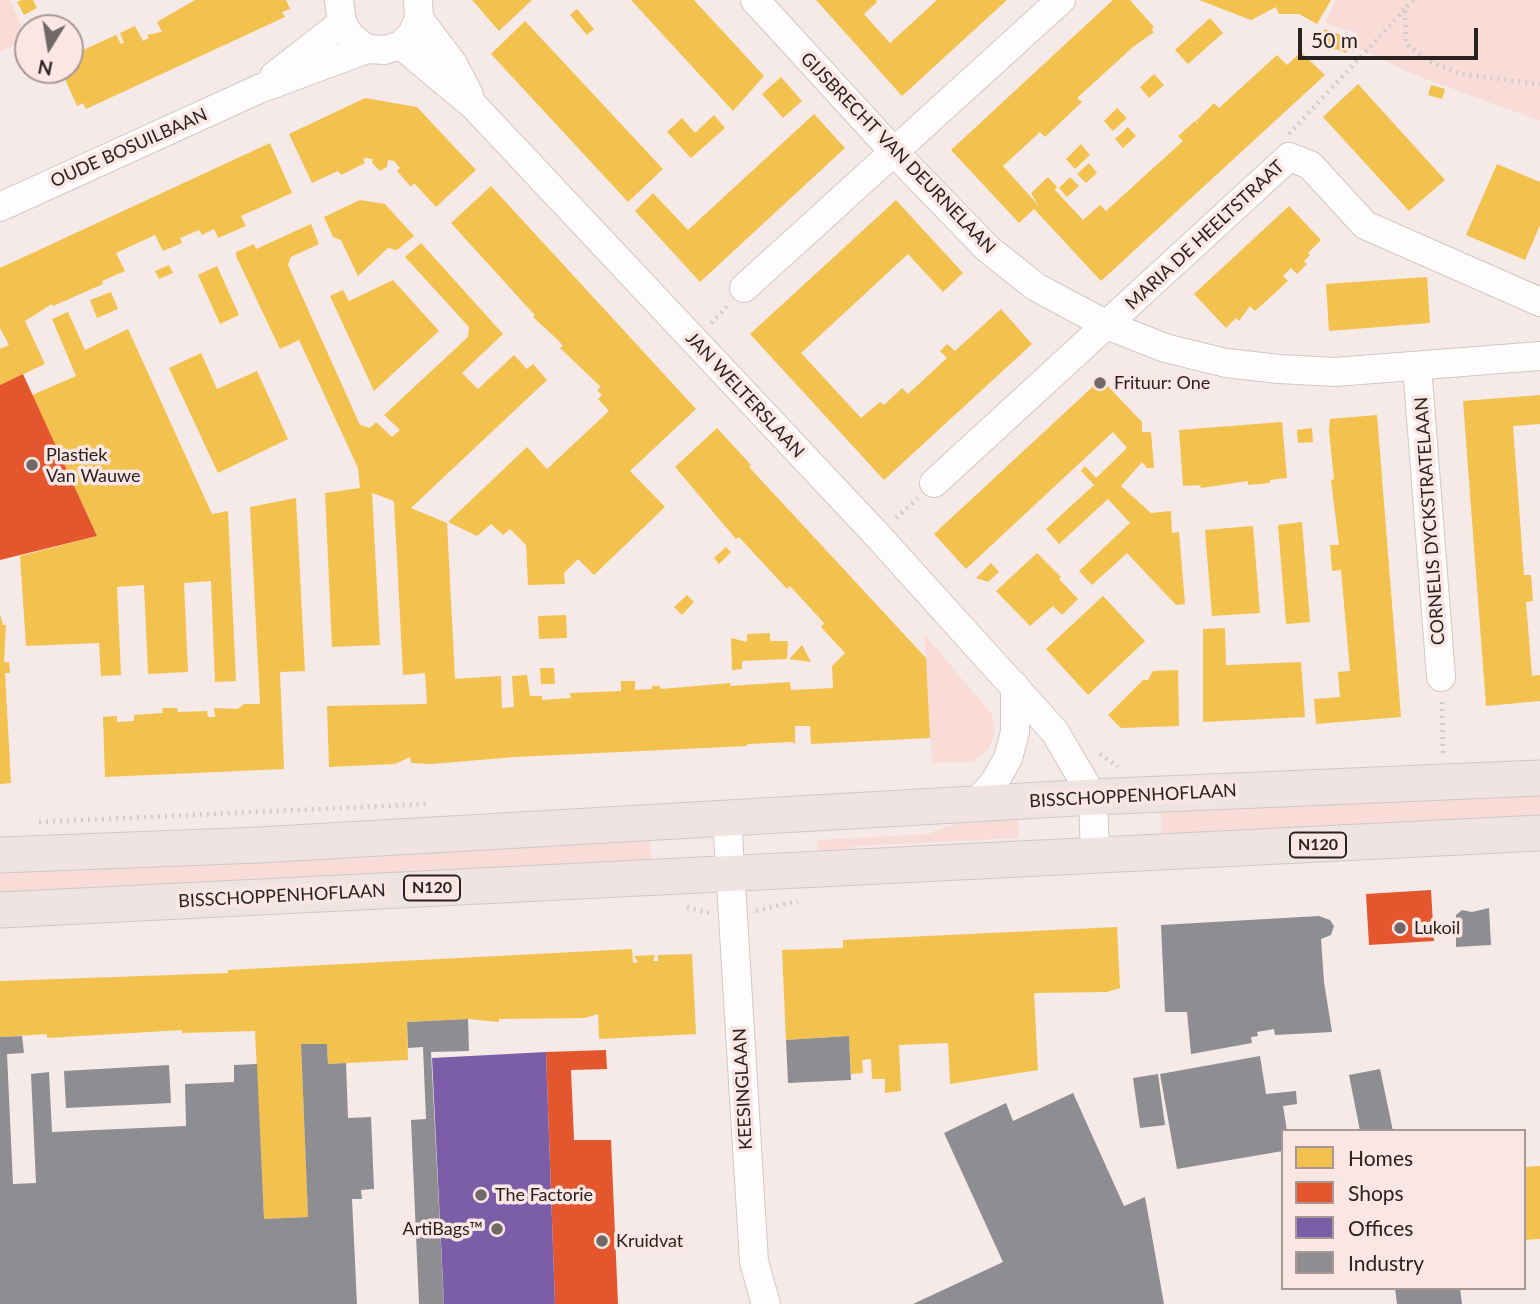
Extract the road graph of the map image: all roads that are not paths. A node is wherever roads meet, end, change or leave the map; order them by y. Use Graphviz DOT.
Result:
graph roads {
  1 [pos="755,0"];
  2 [pos="1061,0"];
  3 [pos="418,10"];
  4 [pos="341,12"];
  5 [pos="401,45"];
  6 [pos="367,49"];
  7 [pos="259,89"];
  8 [pos="474,106"];
  9 [pos="895,153"];
  10 [pos="0,207"];
  11 [pos="744,288"];
  12 [pos="1540,302"];
  13 [pos="1107,325"];
  14 [pos="1540,356"];
  15 [pos="1417,366"];
  16 [pos="934,483"];
  17 [pos="1441,677"];
  18 [pos="1014,686"];
  19 [pos="1540,778"];
  20 [pos="1093,797"];
  21 [pos="974,805"];
  22 [pos="727,818"];
  23 [pos="1540,834"];
  24 [pos="0,855"];
  25 [pos="1095,855"];
  26 [pos="732,873"];
  27 [pos="0,910"];
  28 [pos="766,1304"];
  1 -- 9 [label="street, GIJSBRECHT VAN DEURNELAAN"];
  2 -- 9 [label="street"];
  3 -- 5 [label="street"];
  3 -- 8 [label="street, JAN WELTERSLAAN"];
  4 -- 6 [label="street"];
  4 -- 7 [label="street, OUDE BOSUILBAAN"];
  5 -- 6 [label="street, OUDE BOSUILBAAN"];
  5 -- 8 [label="street, JAN WELTERSLAAN"];
  6 -- 7 [label="street, OUDE BOSUILBAAN"];
  7 -- 10 [label="street, OUDE BOSUILBAAN"];
  8 -- 18 [label="street, JAN WELTERSLAAN"];
  9 -- 11 [label="street"];
  9 -- 13 [label="street, GIJSBRECHT VAN DEURNELAAN"];
  12 -- 13 [label="street, MARIA DE HEELTSTRAAT"];
  13 -- 15 [label="street, GIJSBRECHT VAN DEURNELAAN"];
  13 -- 16 [label="street, MARIA DE HEELTSTRAAT"];
  14 -- 15 [label="street, GIJSBRECHT VAN DEURNELAAN"];
  15 -- 17 [label="street, CORNELIS DYCKSTRATELAAN"];
  18 -- 20 [label="street, JAN WELTERSLAAN"];
  18 -- 21 [label="street"];
  19 -- 20 [label="main road, BISSCHOPPENHOFLAAN"];
  20 -- 21 [label="main road, BISSCHOPPENHOFLAAN"];
  20 -- 25 [label="street, JAN WELTERSLAAN"];
  21 -- 22 [label="main road, BISSCHOPPENHOFLAAN"];
  22 -- 24 [label="main road, BISSCHOPPENHOFLAAN"];
  22 -- 26 [label="street"];
  23 -- 25 [label="main road, BISSCHOPPENHOFLAAN / N120"];
  25 -- 26 [label="main road, BISSCHOPPENHOFLAAN / N120"];
  26 -- 27 [label="main road, BISSCHOPPENHOFLAAN / N120"];
  26 -- 28 [label="street, KEESINGLAAN"];
}
